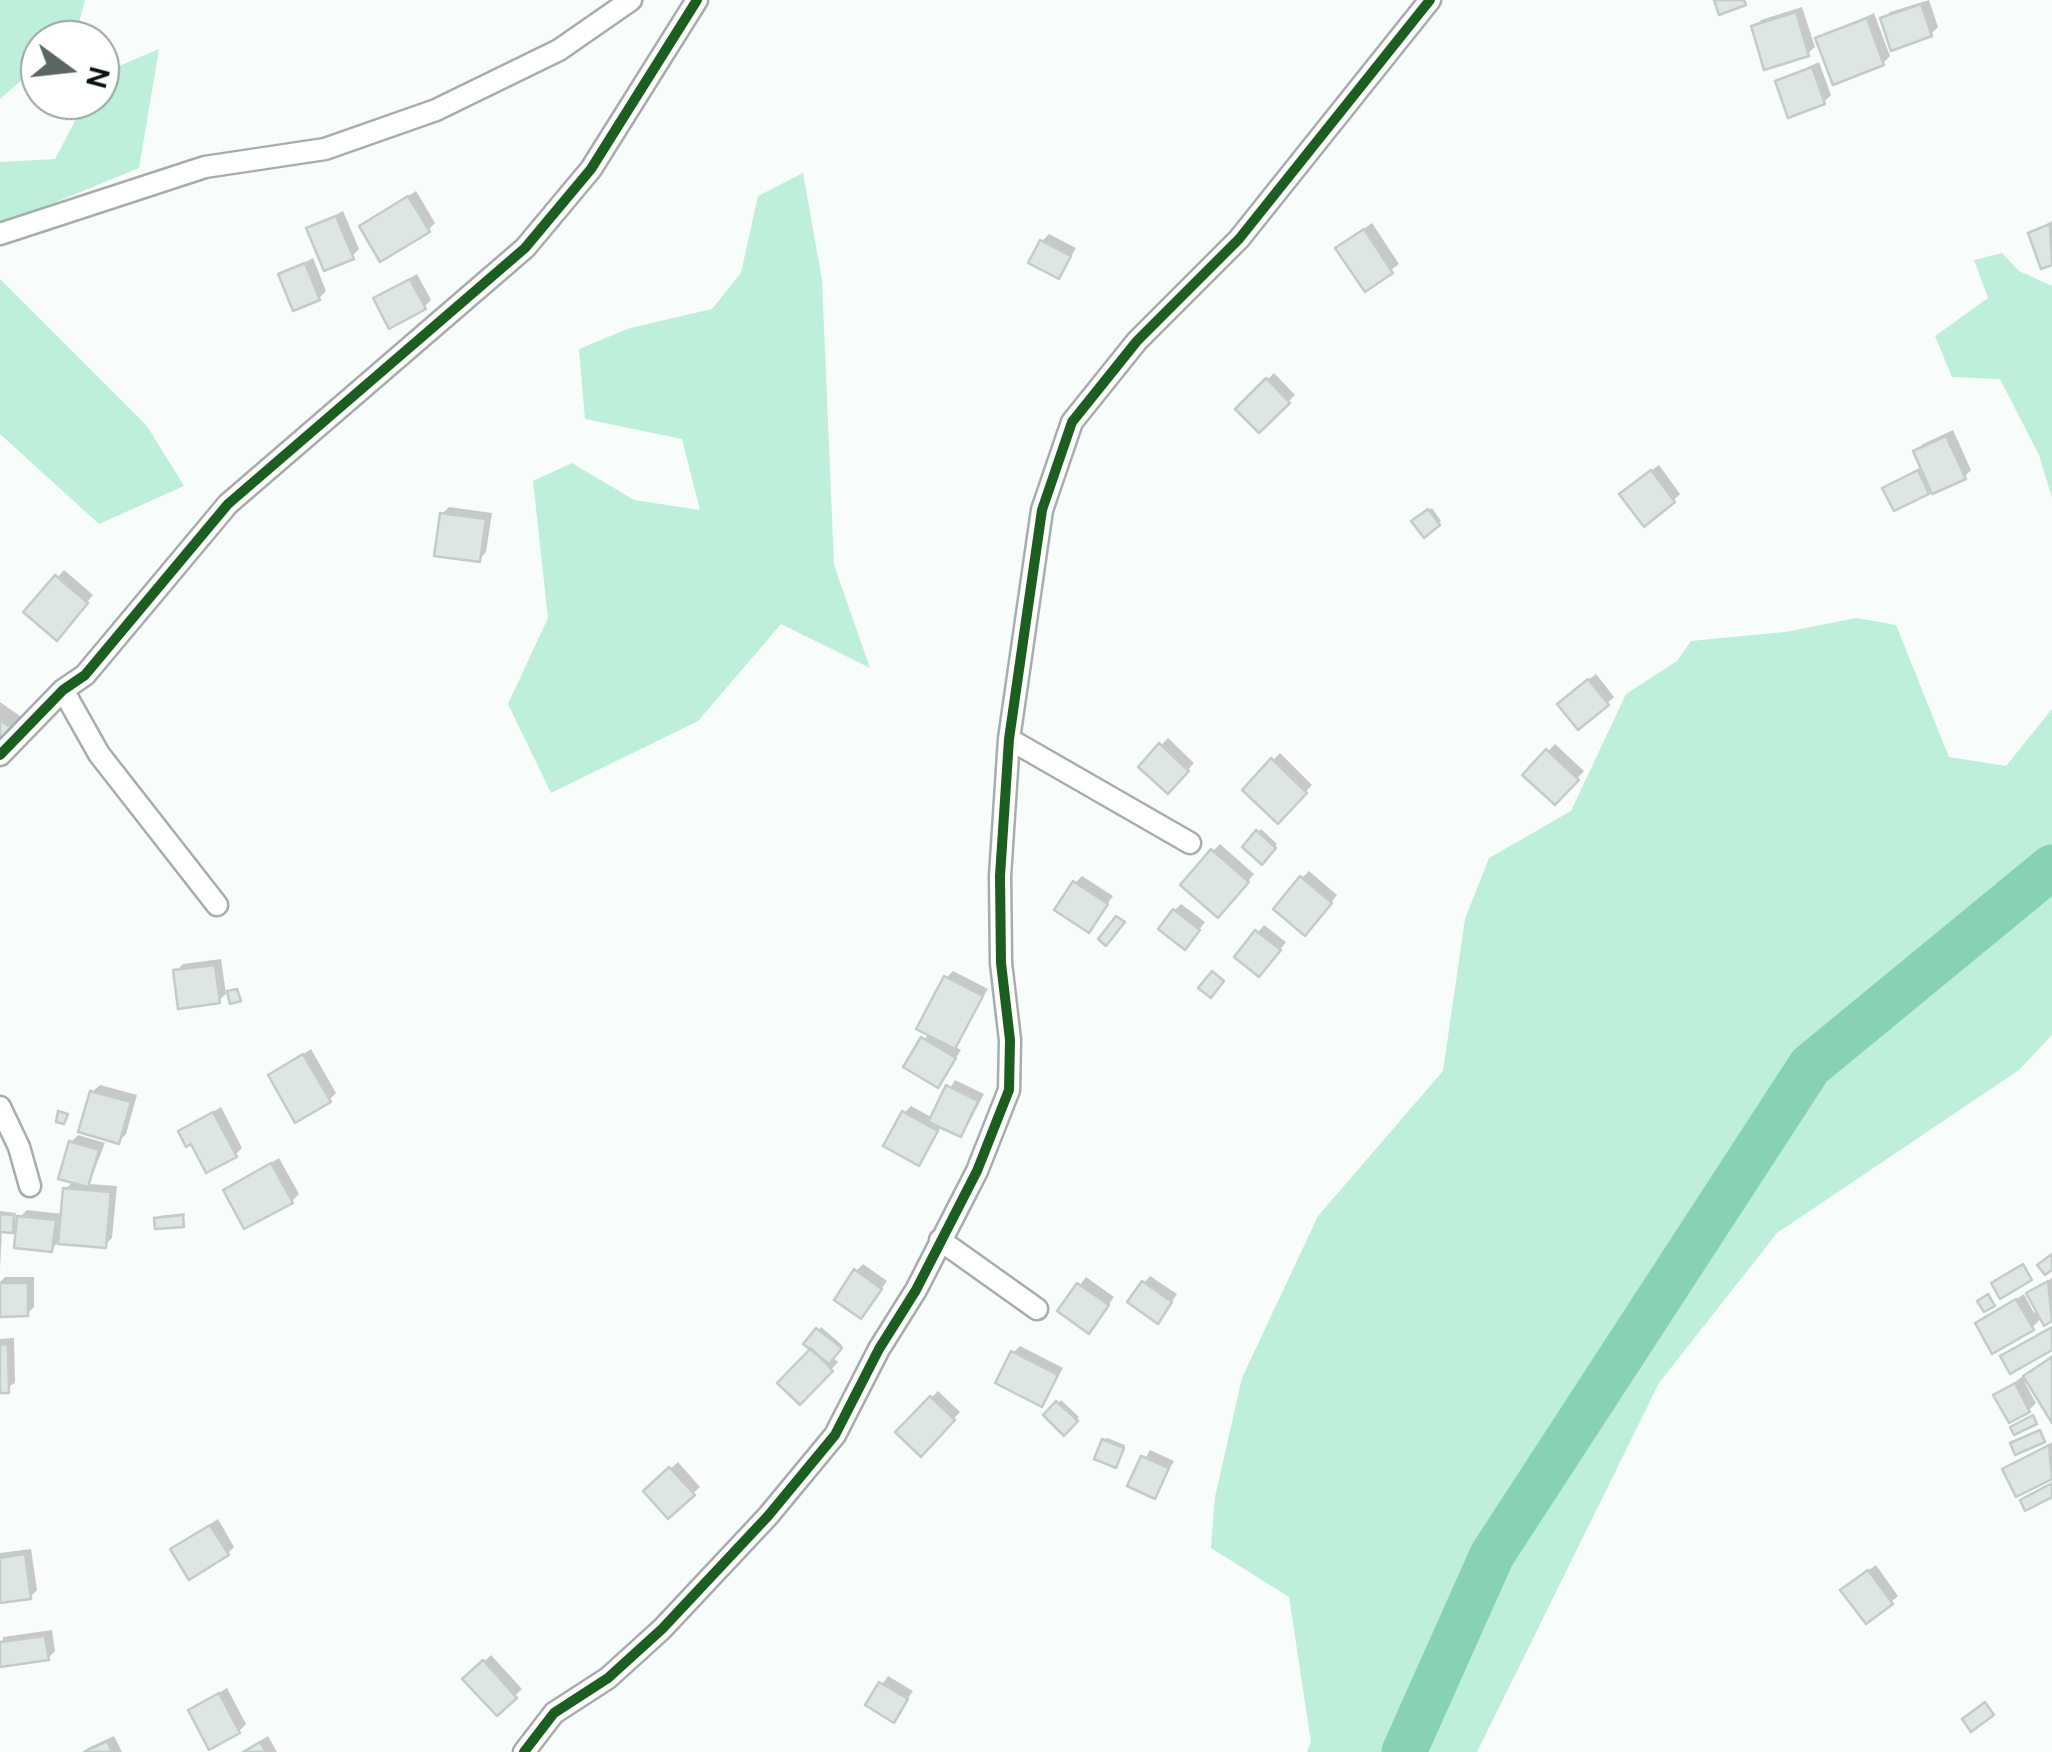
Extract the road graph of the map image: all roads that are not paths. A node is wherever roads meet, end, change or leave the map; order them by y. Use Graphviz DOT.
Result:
graph roads {
  1 [pos="631,0"];
  2 [pos="697,0"];
  3 [pos="1430,0"];
  4 [pos="0,234"];
  5 [pos="63,690"];
  6 [pos="1009,739"];
  7 [pos="0,755"];
  8 [pos="1190,843"];
  9 [pos="216,905"];
  10 [pos="0,1107"];
  11 [pos="30,1186"];
  12 [pos="940,1240"];
  13 [pos="1037,1309"];
  14 [pos="524,1752"];
  1 -- 4 [label="street"];
  2 -- 5 [label="street"];
  3 -- 6 [label="street"];
  5 -- 7 [label="street"];
  5 -- 9 [label="street"];
  6 -- 8 [label="street"];
  6 -- 12 [label="street"];
  10 -- 11 [label="street"];
  12 -- 13 [label="street"];
  12 -- 14 [label="street"];
}
